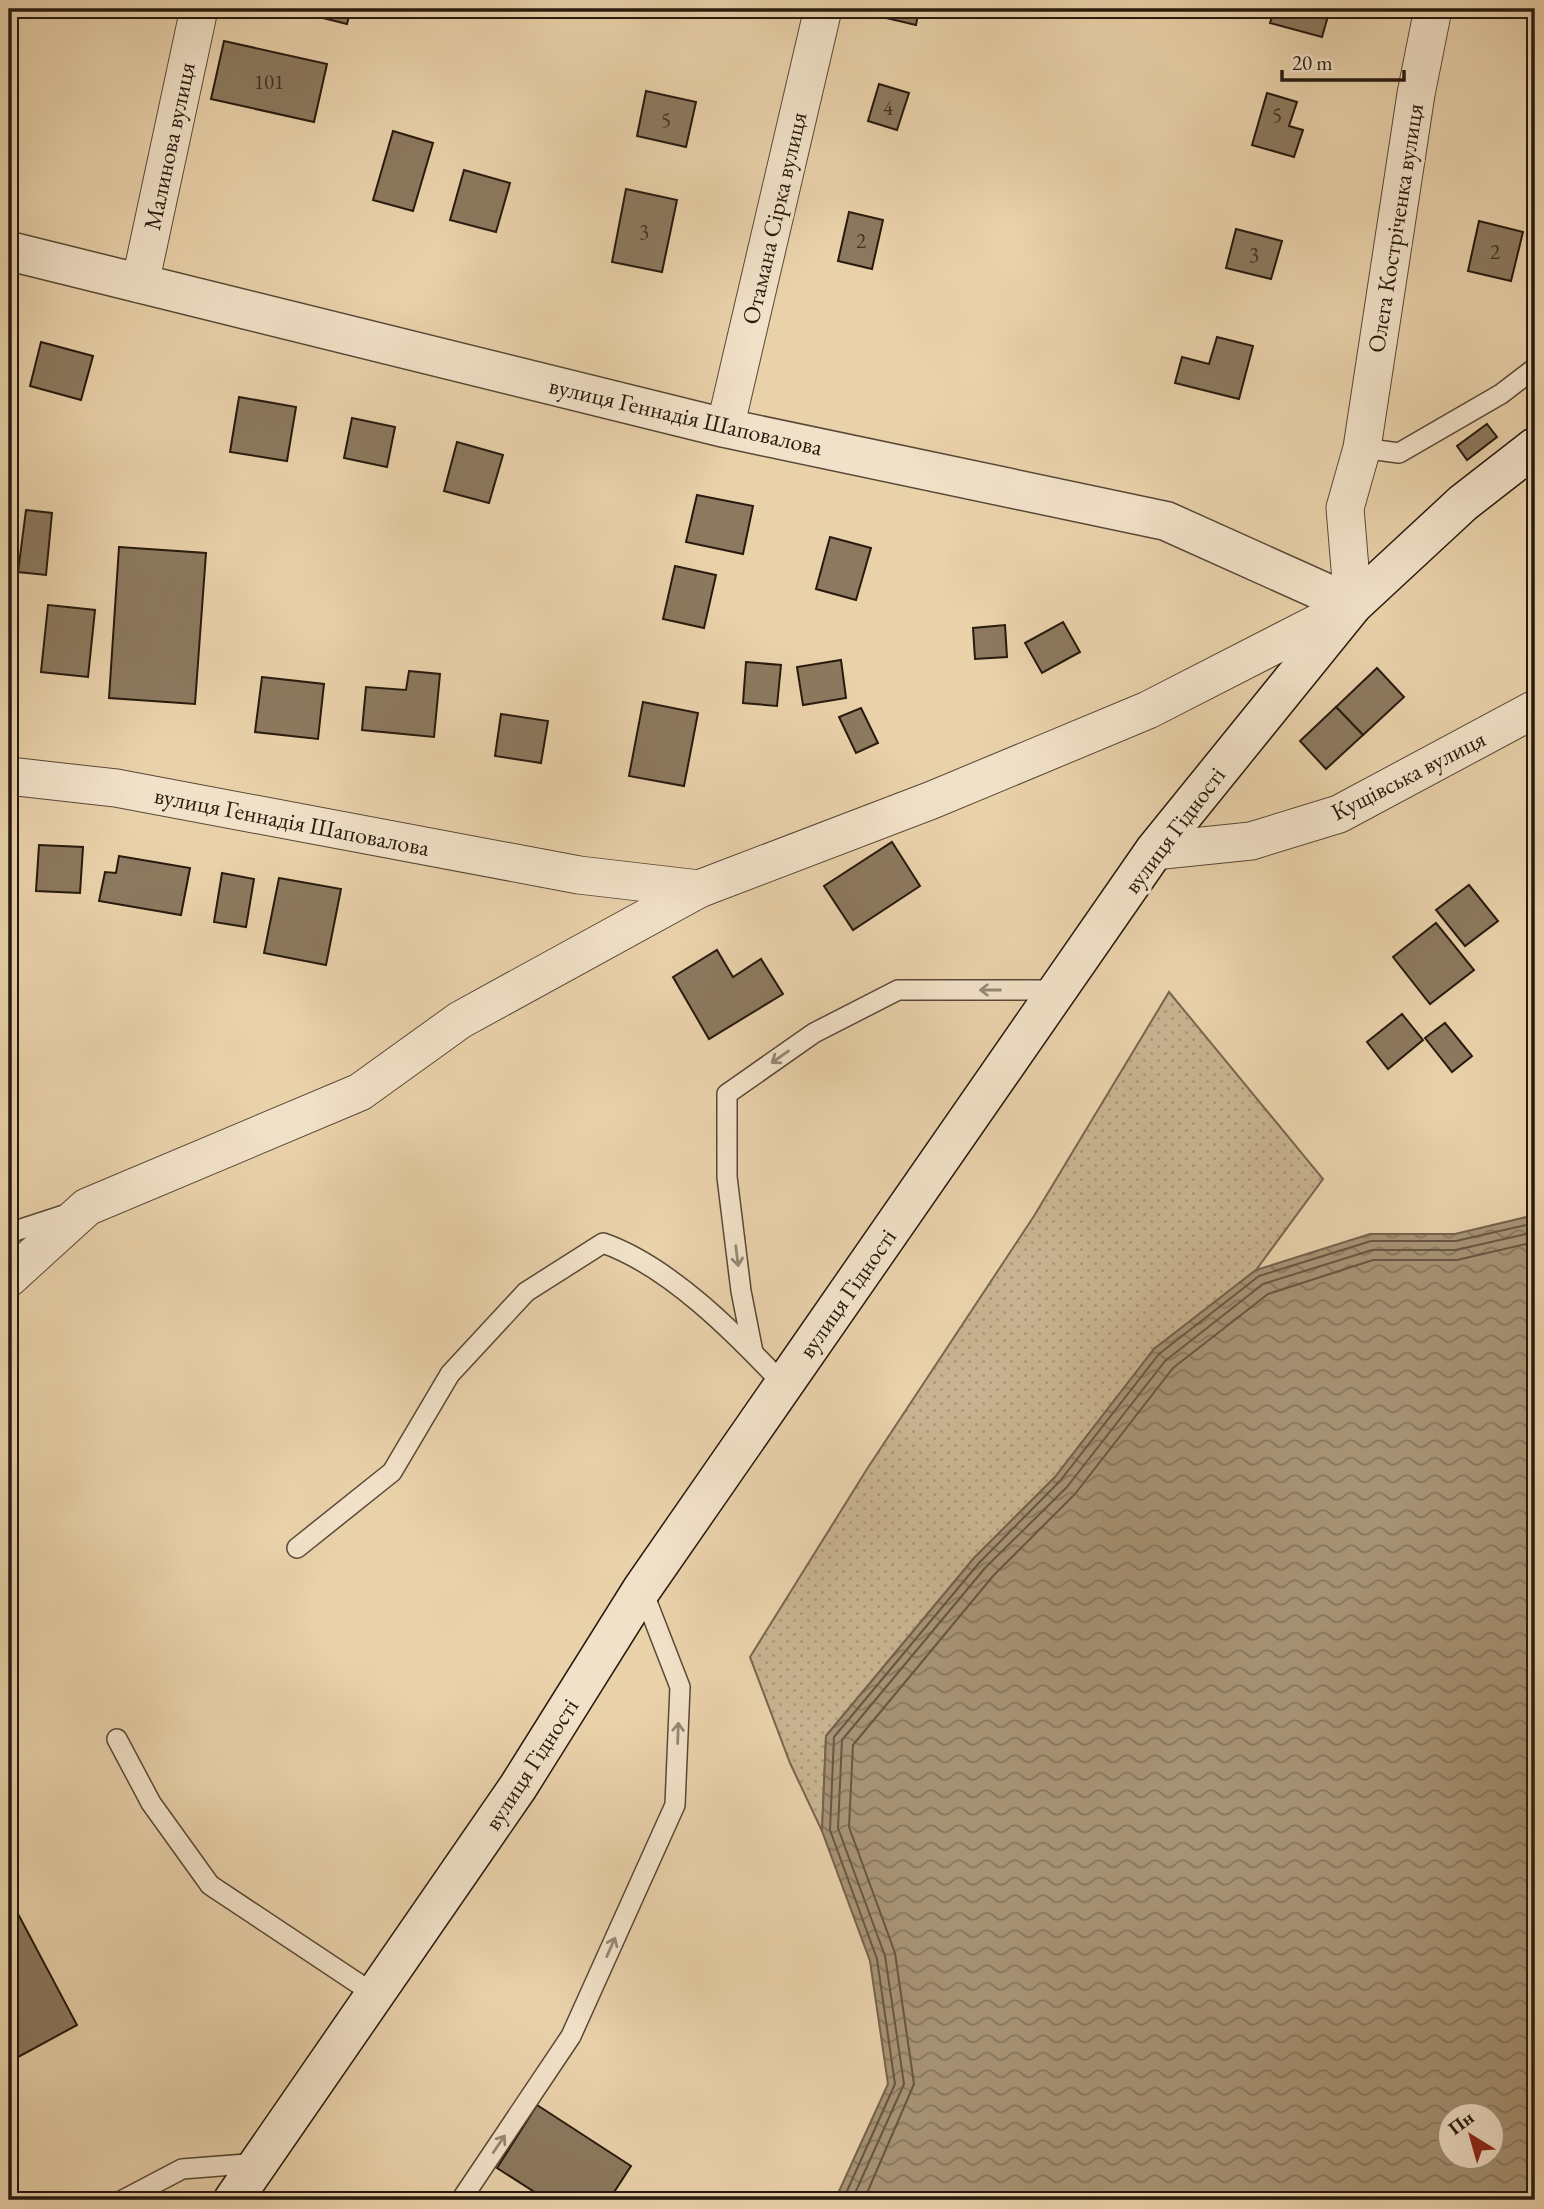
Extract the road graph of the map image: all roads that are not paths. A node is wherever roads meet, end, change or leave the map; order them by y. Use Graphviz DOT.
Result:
graph roads {
  1 [pos="199,9"];
  2 [pos="823,9"];
  3 [pos="1433,9"];
  4 [pos="9,251"];
  5 [pos="140,284"];
  6 [pos="1535,368"];
  7 [pos="725,428"];
  8 [pos="1535,447"];
  9 [pos="1362,448"];
  10 [pos="1353,605"];
  11 [pos="1535,709"];
  12 [pos="9,776"];
  13 [pos="1154,851"];
  14 [pos="699,888"];
  15 [pos="1058,990"];
  16 [pos="87,1207"];
  17 [pos="9,1233"];
  18 [pos="9,1278"];
  19 [pos="753,1352"];
  20 [pos="783,1384"];
  21 [pos="298,1548"];
  22 [pos="642,1589"];
  23 [pos="117,1739"];
  24 [pos="374,1994"];
  25 [pos="258,2163"];
  26 [pos="122,2200"];
  27 [pos="233,2200"];
  28 [pos="461,2200"];
  1 -- 5 [label="street, Малинова вулиця"];
  2 -- 7 [label="street, Отамана Сірка вулиця"];
  3 -- 9 [label="street, Олега Костріченка вулиця"];
  4 -- 5 [label="main road, вулиця Геннадія Шаповалова"];
  5 -- 7 [label="main road, вулиця Геннадія Шаповалова"];
  6 -- 9 [label="lane"];
  7 -- 10 [label="main road, вулиця Геннадія Шаповалова"];
  8 -- 10 [label="main road, вулиця Гідності"];
  9 -- 10 [label="street, Олега Костріченка вулиця"];
  10 -- 13 [label="main road, вулиця Гідності"];
  10 -- 14 [label="street"];
  11 -- 13 [label="street, Кущівська вулиця"];
  12 -- 14 [label="street, вулиця Геннадія Шаповалова"];
  13 -- 15 [label="main road, вулиця Гідності"];
  14 -- 16 [label="street"];
  15 -- 19 [label="lane, one-way"];
  15 -- 20 [label="main road, вулиця Гідності"];
  16 -- 17 [label="lane"];
  16 -- 18 [label="street"];
  19 -- 20 [label="lane"];
  19 -- 21 [label="lane"];
  20 -- 22 [label="main road, вулиця Гідності"];
  22 -- 24 [label="main road, вулиця Гідності"];
  28 -- 22 [label="lane, one-way"];
  23 -- 24 [label="lane"];
  24 -- 25 [label="main road, вулиця Гідності"];
  25 -- 26 [label="lane"];
  25 -- 27 [label="main road, вулиця Гідності"];
}
